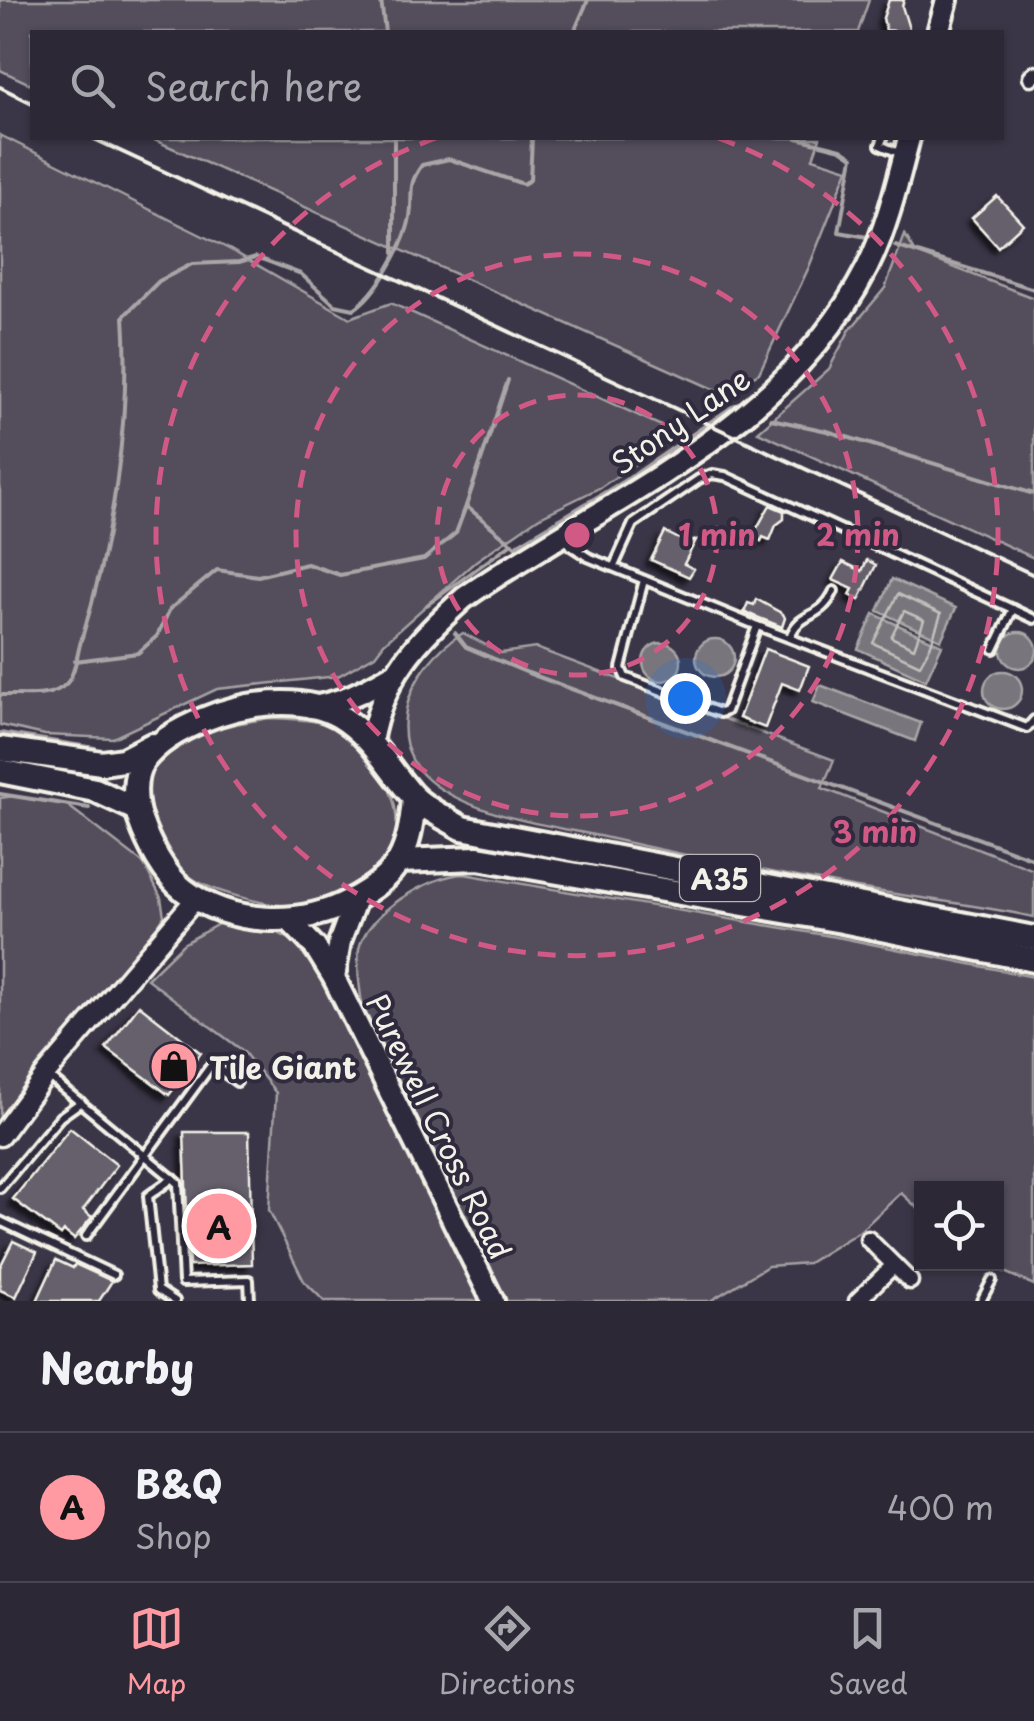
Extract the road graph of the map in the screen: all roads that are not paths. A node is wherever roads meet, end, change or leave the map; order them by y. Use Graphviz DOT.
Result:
graph roads {
  1 [pos="947,0"];
  2 [pos="939,30"];
  3 [pos="883,140"];
  4 [pos="907,146"];
  5 [pos="564,536"];
  6 [pos="614,566"];
  7 [pos="644,580"];
  8 [pos="834,591"];
  9 [pos="1013,609"];
  10 [pos="1034,620"];
  11 [pos="757,626"];
  12 [pos="790,637"];
  13 [pos="994,649"];
  14 [pos="392,675"];
  15 [pos="309,707"];
  16 [pos="1034,720"];
  17 [pos="1030,730"];
  18 [pos="164,738"];
  19 [pos="371,742"];
  20 [pos="0,749"];
  21 [pos="0,771"];
  22 [pos="414,798"];
  23 [pos="136,809"];
  24 [pos="400,860"];
  25 [pos="197,897"];
  26 [pos="356,898"];
  27 [pos="290,921"];
  28 [pos="1034,938"];
  29 [pos="1034,960"];
  30 [pos="334,978"];
  31 [pos="46,1074"];
  32 [pos="237,1082"];
  33 [pos="81,1102"];
  34 [pos="0,1136"];
  35 [pos="144,1154"];
  36 [pos="173,1178"];
  37 [pos="0,1188"];
  38 [pos="0,1221"];
  39 [pos="86,1236"];
  40 [pos="868,1239"];
  41 [pos="894,1266"];
  42 [pos="114,1275"];
  43 [pos="992,1280"];
  44 [pos="910,1281"];
  45 [pos="175,1301"];
  46 [pos="250,1301"];
  47 [pos="493,1301"];
  48 [pos="857,1301"];
  49 [pos="982,1301"];
  1 -- 2 [label="main road"];
  3 -- 4 [label="lane"];
  4 -- 5 [label="main road, Stony Lane"];
  5 -- 6 [label="lane"];
  5 -- 14 [label="main road, Stony Lane"];
  6 -- 7 [label="lane"];
  6 -- 9 [label="lane"];
  7 -- 11 [label="lane"];
  7 -- 11 [label="lane"];
  8 -- 12 [label="lane"];
  9 -- 10 [label="lane"];
  9 -- 13 [label="lane"];
  11 -- 12 [label="lane"];
  12 -- 17 [label="lane"];
  14 -- 15 [label="main road, Stony Lane"];
  14 -- 19 [label="main road, Stony Lane"];
  15 -- 18 [label="main road"];
  15 -- 19 [label="main road"];
  16 -- 17 [label="lane"];
  18 -- 20 [label="main road"];
  18 -- 23 [label="main road"];
  19 -- 22 [label="main road"];
  21 -- 23 [label="main road"];
  22 -- 24 [label="main road"];
  22 -- 28 [label="main road, A35"];
  23 -- 25 [label="main road"];
  24 -- 26 [label="main road"];
  24 -- 29 [label="main road, A35"];
  25 -- 27 [label="main road"];
  25 -- 31 [label="street"];
  26 -- 27 [label="main road"];
  26 -- 30 [label="main road, Purewell Cross Road"];
  27 -- 30 [label="main road, Purewell Cross Road"];
  30 -- 47 [label="main road, Purewell Cross Road"];
  31 -- 33 [label="lane"];
  31 -- 34 [label="street"];
  32 -- 35 [label="lane"];
  33 -- 35 [label="lane"];
  33 -- 37 [label="lane"];
  35 -- 36 [label="lane"];
  35 -- 39 [label="lane"];
  36 -- 45 [label="lane"];
  36 -- 46 [label="lane"];
  38 -- 42 [label="lane"];
  40 -- 41 [label="street"];
  41 -- 44 [label="street"];
  41 -- 48 [label="street"];
  43 -- 49 [label="lane"];
}
